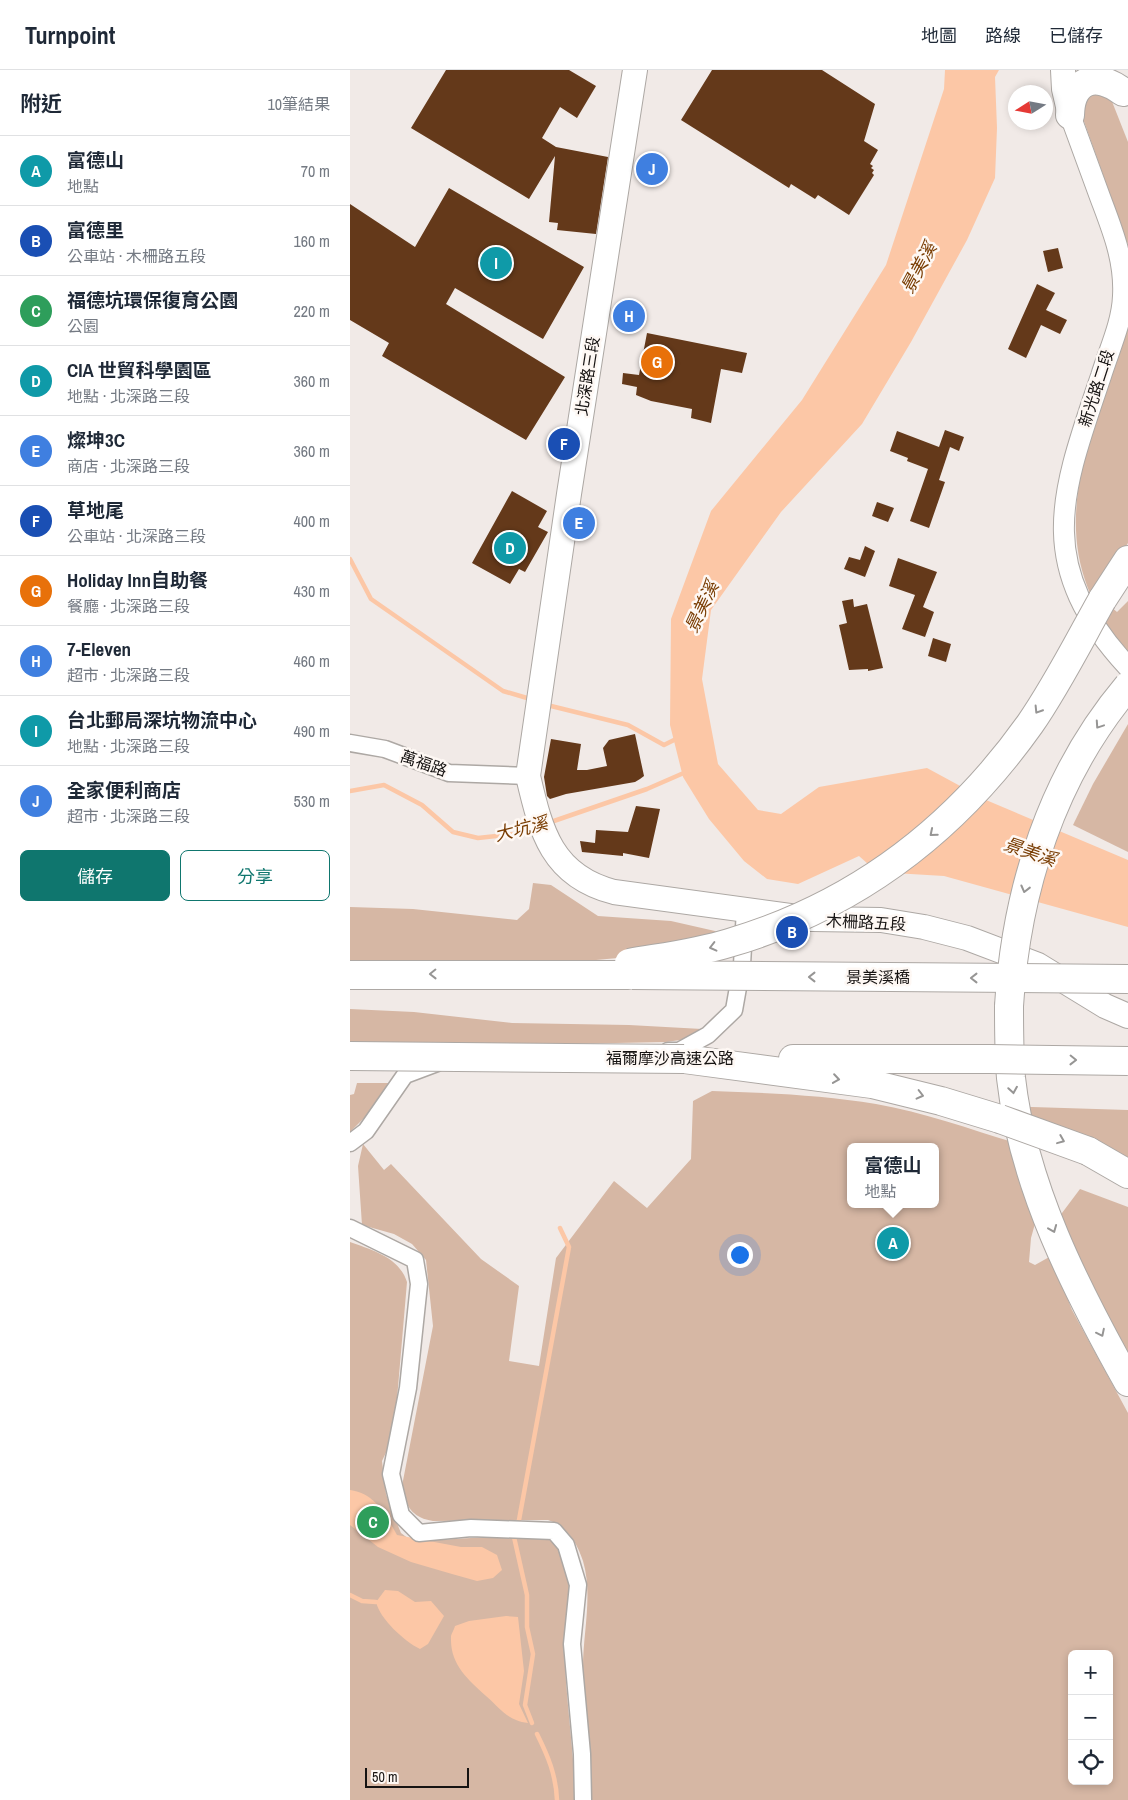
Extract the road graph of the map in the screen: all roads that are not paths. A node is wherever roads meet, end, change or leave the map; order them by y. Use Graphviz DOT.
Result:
graph roads {
  1 [pos="635,70"];
  2 [pos="1062,70"];
  3 [pos="1122,89"];
  4 [pos="1070,115"];
  5 [pos="1128,560"];
  6 [pos="1113,599"];
  7 [pos="1128,667"];
  8 [pos="1128,686"];
  9 [pos="350,743"];
  10 [pos="528,776"];
  11 [pos="745,909"];
  12 [pos="628,969"];
  13 [pos="350,975"];
  14 [pos="1128,979"];
  15 [pos="1128,1016"];
  16 [pos="350,1056"];
  17 [pos="1128,1061"];
  18 [pos="873,1071"];
  19 [pos="350,1143"];
  20 [pos="1088,1150"];
  21 [pos="1128,1168"];
  22 [pos="1128,1174"];
  23 [pos="350,1228"];
  24 [pos="1128,1382"];
  25 [pos="583,1800"];
  1 -- 10 [label="main road, 北深路三段"];
  2 -- 4 [label="main road, 新光路二段"];
  3 -- 4 [label="highway"];
  4 -- 7 [label="street, 新光路二段"];
  5 -- 6 [label="highway"];
  6 -- 12 [label="highway, one-way, bridge"];
  8 -- 24 [label="highway, one-way, bridge"];
  9 -- 10 [label="street, 萬福路"];
  10 -- 11 [label="main road, 木柵路五段"];
  11 -- 15 [label="main road, 木柵路五段, bridge"];
  11 -- 19 [label="street"];
  12 -- 13 [label="highway, one-way"];
  14 -- 12 [label="highway, 景美溪橋, one-way, bridge"];
  16 -- 18 [label="highway, 福爾摩沙高速公路, one-way, bridge"];
  18 -- 17 [label="highway, one-way, bridge"];
  18 -- 20 [label="highway, one-way, bridge"];
  20 -- 21 [label="highway"];
  20 -- 22 [label="highway"];
  23 -- 25 [label="street"];
}
